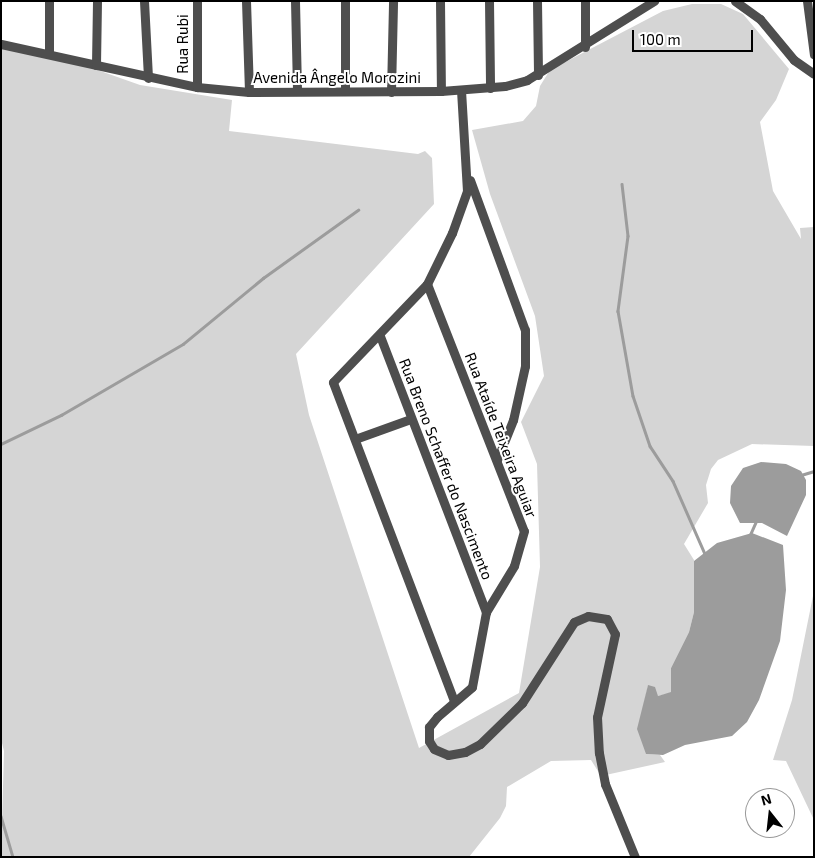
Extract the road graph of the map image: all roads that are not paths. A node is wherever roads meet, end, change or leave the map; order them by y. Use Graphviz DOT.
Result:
graph roads {
  1 [pos="49,1"];
  2 [pos="97,1"];
  3 [pos="144,1"];
  4 [pos="197,1"];
  5 [pos="246,1"];
  6 [pos="296,1"];
  7 [pos="345,1"];
  8 [pos="393,1"];
  9 [pos="440,1"];
  10 [pos="489,1"];
  11 [pos="537,1"];
  12 [pos="585,1"];
  13 [pos="654,1"];
  14 [pos="734,1"];
  15 [pos="807,1"];
  16 [pos="1,44"];
  17 [pos="585,47"];
  18 [pos="49,53"];
  19 [pos="814,55"];
  20 [pos="96,65"];
  21 [pos="814,74"];
  22 [pos="538,75"];
  23 [pos="148,78"];
  24 [pos="197,87"];
  25 [pos="490,88"];
  26 [pos="461,90"];
  27 [pos="297,91"];
  28 [pos="344,91"];
  29 [pos="441,91"];
  30 [pos="249,92"];
  31 [pos="391,92"];
  32 [pos="468,175"];
  33 [pos="427,284"];
  34 [pos="380,336"];
  35 [pos="411,418"];
  36 [pos="355,439"];
  37 [pos="497,460"];
  38 [pos="486,612"];
  39 [pos="454,702"];
  40 [pos="635,857"];
  1 -- 18 [label="street"];
  2 -- 20 [label="street"];
  3 -- 23 [label="street"];
  4 -- 24 [label="street, Rua Rubi"];
  5 -- 30 [label="street"];
  6 -- 27 [label="street"];
  7 -- 28 [label="street"];
  8 -- 31 [label="street"];
  9 -- 29 [label="street"];
  10 -- 25 [label="street"];
  11 -- 22 [label="street"];
  12 -- 17 [label="street"];
  13 -- 17 [label="street, Avenida Ângelo Morozini"];
  14 -- 21 [label="street"];
  15 -- 19 [label="street"];
  16 -- 18 [label="street, Avenida Ângelo Morozini"];
  17 -- 22 [label="street, Avenida Ângelo Morozini"];
  18 -- 20 [label="street, Avenida Ângelo Morozini"];
  20 -- 23 [label="street, Avenida Ângelo Morozini"];
  22 -- 25 [label="street, Avenida Ângelo Morozini"];
  23 -- 24 [label="street, Avenida Ângelo Morozini"];
  24 -- 30 [label="street, Avenida Ângelo Morozini"];
  25 -- 26 [label="street, Avenida Ângelo Morozini"];
  26 -- 29 [label="street, Avenida Ângelo Morozini"];
  26 -- 32 [label="street"];
  27 -- 28 [label="street, Avenida Ângelo Morozini"];
  27 -- 30 [label="street, Avenida Ângelo Morozini"];
  28 -- 31 [label="street, Avenida Ângelo Morozini"];
  29 -- 31 [label="street, Avenida Ângelo Morozini"];
  32 -- 33 [label="street"];
  32 -- 37 [label="street"];
  33 -- 34 [label="street"];
  33 -- 37 [label="street, Rua Ataíde Teixeira Aguiar"];
  34 -- 35 [label="street, Rua Breno Schaffer do Nascimento"];
  34 -- 36 [label="street"];
  35 -- 36 [label="street"];
  35 -- 38 [label="street, Rua Breno Schaffer do Nascimento"];
  36 -- 39 [label="street"];
  37 -- 38 [label="street, Rua Ataíde Teixeira Aguiar"];
  38 -- 39 [label="street, Rua Ataíde Teixeira Aguiar"];
  39 -- 40 [label="street, Rua Ataíde Teixeira Aguiar"];
}
